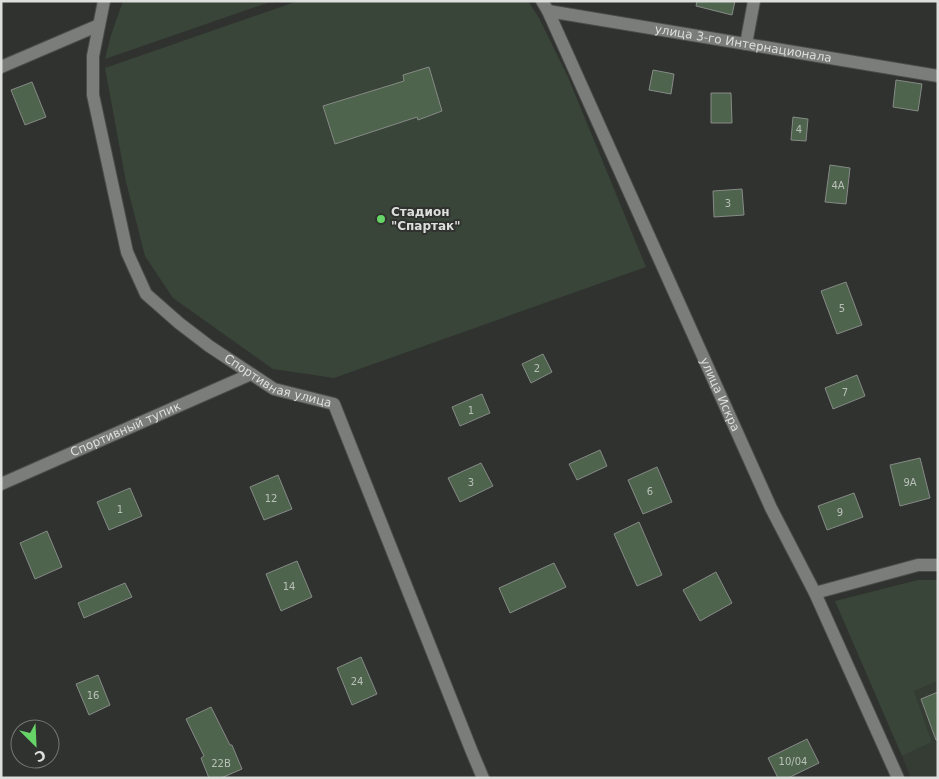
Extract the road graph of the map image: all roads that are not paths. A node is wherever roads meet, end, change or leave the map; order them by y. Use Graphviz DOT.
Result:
graph roads {
  1 [pos="104,1"];
  2 [pos="754,1"];
  3 [pos="545,6"];
  4 [pos="99,25"];
  5 [pos="746,44"];
  6 [pos="1,67"];
  7 [pos="938,76"];
  8 [pos="251,374"];
  9 [pos="1,484"];
  10 [pos="938,565"];
  11 [pos="815,593"];
  12 [pos="483,778"];
  13 [pos="898,778"];
  1 -- 4 [label="street, Спортивная улица"];
  2 -- 5 [label="street"];
  3 -- 5 [label="street, улица 3-го Интернационала"];
  3 -- 11 [label="street, улица Искра"];
  4 -- 6 [label="street"];
  4 -- 8 [label="street, Спортивная улица"];
  5 -- 7 [label="street, улица 3-го Интернационала"];
  8 -- 9 [label="street, Спортивный тупик"];
  8 -- 12 [label="street, Спортивная улица"];
  10 -- 11 [label="street"];
  11 -- 13 [label="street, улица Искра"];
}
